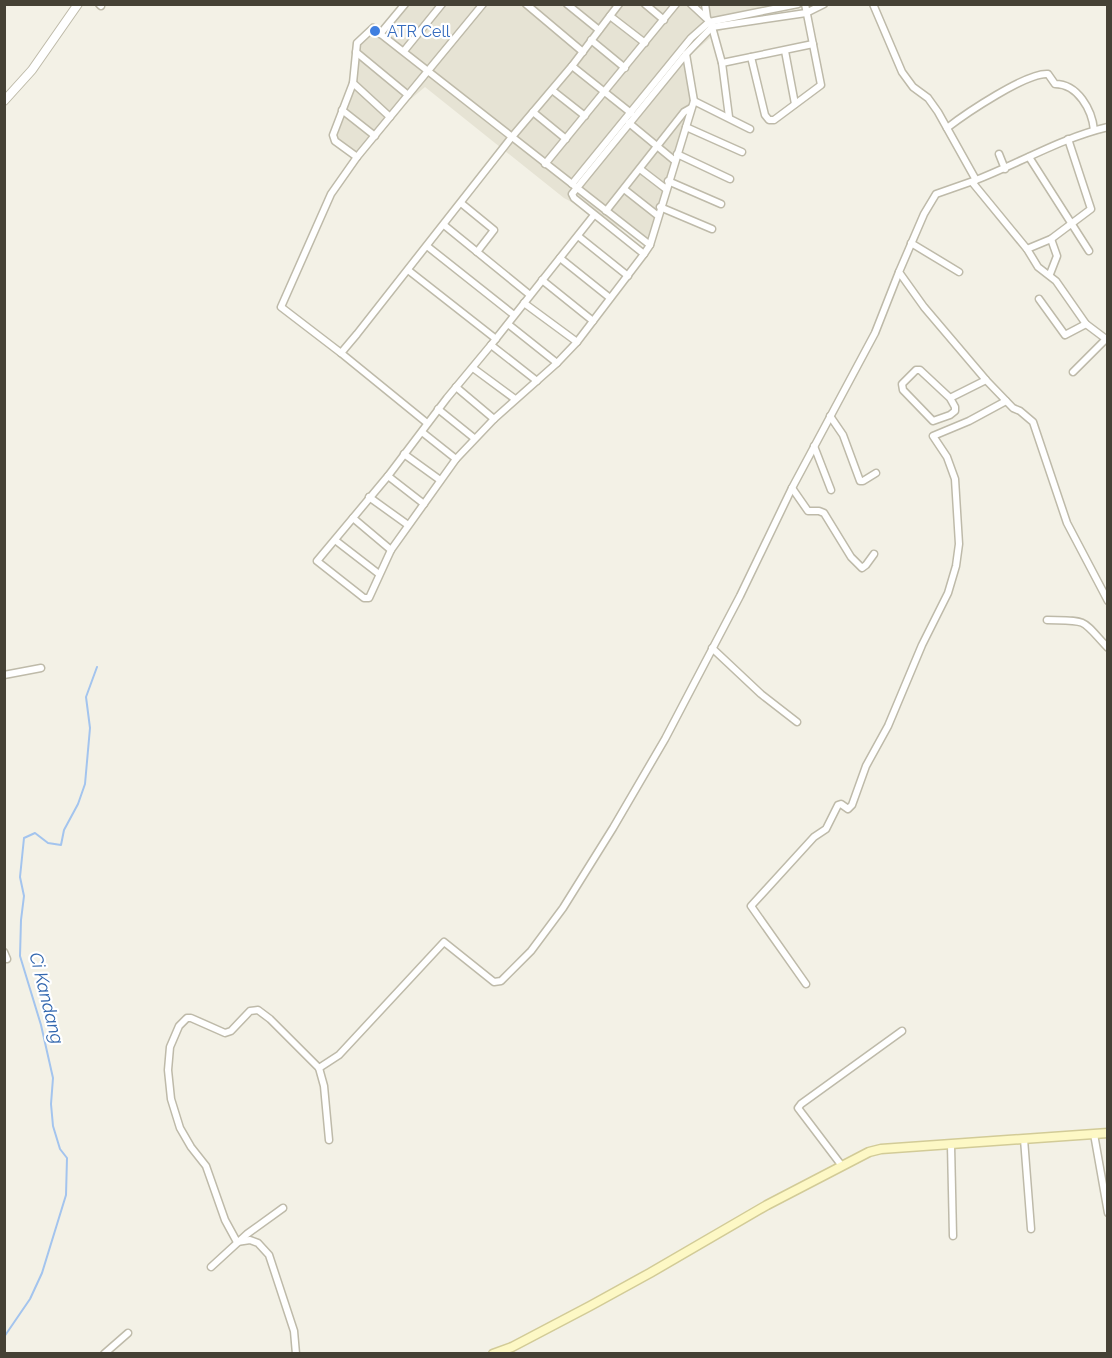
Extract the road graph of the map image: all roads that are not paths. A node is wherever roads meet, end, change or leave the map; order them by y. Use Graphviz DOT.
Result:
graph roads {
  1 [pos="78,4"];
  2 [pos="405,4"];
  3 [pos="442,4"];
  4 [pos="483,4"];
  5 [pos="567,4"];
  6 [pos="608,4"];
  7 [pos="645,4"];
  8 [pos="676,4"];
  9 [pos="691,4"];
  10 [pos="705,4"];
  11 [pos="798,4"];
  12 [pos="805,4"];
  13 [pos="824,4"];
  14 [pos="873,4"];
  15 [pos="529,5"];
  16 [pos="615,10"];
  17 [pos="806,13"];
  18 [pos="664,20"];
  19 [pos="709,23"];
  20 [pos="599,30"];
  21 [pos="381,34"];
  22 [pos="591,40"];
  23 [pos="645,43"];
  24 [pos="813,44"];
  25 [pos="404,51"];
  26 [pos="785,51"];
  27 [pos="356,52"];
  28 [pos="583,52"];
  29 [pos="686,54"];
  30 [pos="751,57"];
  31 [pos="722,63"];
  32 [pos="572,66"];
  33 [pos="625,68"];
  34 [pos="427,72"];
  35 [pos="353,83"];
  36 [pos="552,90"];
  37 [pos="605,93"];
  38 [pos="408,95"];
  39 [pos="4,101"];
  40 [pos="694,101"];
  41 [pos="795,104"];
  42 [pos="691,108"];
  43 [pos="342,110"];
  44 [pos="533,112"];
  45 [pos="631,113"];
  46 [pos="585,116"];
  47 [pos="390,117"];
  48 [pos="729,117"];
  49 [pos="629,123"];
  50 [pos="686,127"];
  51 [pos="1107,127"];
  52 [pos="947,128"];
  53 [pos="750,129"];
  54 [pos="1094,130"];
  55 [pos="375,136"];
  56 [pos="511,138"];
  57 [pos="566,139"];
  58 [pos="1068,140"];
  59 [pos="656,147"];
  60 [pos="742,152"];
  61 [pos="999,154"];
  62 [pos="1029,157"];
  63 [pos="357,158"];
  64 [pos="676,158"];
  65 [pos="545,164"];
  66 [pos="640,169"];
  67 [pos="1005,169"];
  68 [pos="730,178"];
  69 [pos="668,181"];
  70 [pos="974,181"];
  71 [pos="575,186"];
  72 [pos="624,189"];
  73 [pos="666,189"];
  74 [pos="461,203"];
  75 [pos="721,204"];
  76 [pos="660,207"];
  77 [pos="606,211"];
  78 [pos="594,214"];
  79 [pos="657,215"];
  80 [pos="1071,224"];
  81 [pos="444,225"];
  82 [pos="712,229"];
  83 [pos="578,236"];
  84 [pos="1051,239"];
  85 [pos="911,243"];
  86 [pos="650,245"];
  87 [pos="427,246"];
  88 [pos="1028,249"];
  89 [pos="1089,251"];
  90 [pos="477,252"];
  91 [pos="644,254"];
  92 [pos="560,258"];
  93 [pos="408,270"];
  94 [pos="899,272"];
  95 [pos="959,272"];
  96 [pos="1050,274"];
  97 [pos="628,276"];
  98 [pos="542,280"];
  99 [pos="530,295"];
  100 [pos="610,298"];
  101 [pos="1040,299"];
  102 [pos="524,303"];
  103 [pos="514,315"];
  104 [pos="593,321"];
  105 [pos="508,324"];
  106 [pos="1086,324"];
  107 [pos="496,339"];
  108 [pos="577,342"];
  109 [pos="491,345"];
  110 [pos="341,353"];
  111 [pos="557,363"];
  112 [pos="473,368"];
  113 [pos="1073,372"];
  114 [pos="986,380"];
  115 [pos="537,381"];
  116 [pos="456,387"];
  117 [pos="950,398"];
  118 [pos="515,399"];
  119 [pos="1006,401"];
  120 [pos="438,410"];
  121 [pos="830,416"];
  122 [pos="494,419"];
  123 [pos="427,423"];
  124 [pos="422,432"];
  125 [pos="474,438"];
  126 [pos="814,446"];
  127 [pos="404,454"];
  128 [pos="456,459"];
  129 [pos="876,473"];
  130 [pos="388,476"];
  131 [pos="440,480"];
  132 [pos="792,488"];
  133 [pos="831,490"];
  134 [pos="369,497"];
  135 [pos="423,504"];
  136 [pos="353,518"];
  137 [pos="408,525"];
  138 [pos="334,540"];
  139 [pos="391,550"];
  140 [pos="874,554"];
  141 [pos="379,574"];
  142 [pos="1107,601"];
  143 [pos="1047,620"];
  144 [pos="712,648"];
  145 [pos="1107,648"];
  146 [pos="41,668"];
  147 [pos="4,675"];
  148 [pos="796,722"];
  149 [pos="806,984"];
  150 [pos="902,1031"];
  151 [pos="319,1068"];
  152 [pos="1107,1133"];
  153 [pos="1094,1134"];
  154 [pos="1024,1139"];
  155 [pos="329,1140"];
  156 [pos="951,1145"];
  157 [pos="842,1166"];
  158 [pos="283,1208"];
  159 [pos="1107,1213"];
  160 [pos="1031,1229"];
  161 [pos="953,1236"];
  162 [pos="237,1242"];
  163 [pos="211,1268"];
  164 [pos="128,1333"];
  165 [pos="104,1353"];
  166 [pos="296,1353"];
  167 [pos="493,1353"];
  1 -- 39 [label="street"];
  2 -- 21 [label="street"];
  3 -- 25 [label="street"];
  4 -- 34 [label="street"];
  5 -- 20 [label="street"];
  6 -- 16 [label="street"];
  7 -- 18 [label="street"];
  8 -- 18 [label="street"];
  9 -- 19 [label="street"];
  10 -- 19 [label="street"];
  11 -- 19 [label="street"];
  12 -- 17 [label="street"];
  13 -- 17 [label="street"];
  14 -- 52 [label="street"];
  15 -- 28 [label="street"];
  16 -- 20 [label="street"];
  16 -- 23 [label="street"];
  17 -- 19 [label="street"];
  17 -- 24 [label="street"];
  18 -- 23 [label="street"];
  19 -- 29 [label="street"];
  19 -- 31 [label="street"];
  19 -- 45 [label="street"];
  20 -- 22 [label="street"];
  21 -- 25 [label="street"];
  21 -- 27 [label="street"];
  22 -- 28 [label="street"];
  22 -- 33 [label="street"];
  23 -- 33 [label="street"];
  24 -- 26 [label="street"];
  24 -- 41 [label="street"];
  25 -- 34 [label="street"];
  26 -- 30 [label="street"];
  26 -- 41 [label="street"];
  27 -- 35 [label="street"];
  27 -- 38 [label="street"];
  28 -- 32 [label="street"];
  29 -- 40 [label="street"];
  29 -- 49 [label="street"];
  30 -- 31 [label="street"];
  30 -- 41 [label="street"];
  31 -- 48 [label="street"];
  32 -- 36 [label="street"];
  32 -- 37 [label="street"];
  33 -- 37 [label="street"];
  34 -- 38 [label="street"];
  34 -- 56 [label="street"];
  35 -- 43 [label="street"];
  35 -- 47 [label="street"];
  36 -- 44 [label="street"];
  36 -- 46 [label="street"];
  37 -- 45 [label="street"];
  37 -- 46 [label="street"];
  38 -- 47 [label="street"];
  40 -- 42 [label="street"];
  40 -- 48 [label="street"];
  42 -- 50 [label="street"];
  42 -- 59 [label="street"];
  43 -- 55 [label="street"];
  43 -- 63 [label="street"];
  44 -- 56 [label="street"];
  44 -- 57 [label="street"];
  45 -- 71 [label="street"];
  46 -- 57 [label="street"];
  47 -- 55 [label="street"];
  48 -- 53 [label="street"];
  49 -- 59 [label="street"];
  49 -- 71 [label="street"];
  50 -- 60 [label="street"];
  50 -- 64 [label="street"];
  51 -- 54 [label="street"];
  52 -- 54 [label="street"];
  52 -- 70 [label="street"];
  54 -- 58 [label="street"];
  55 -- 63 [label="street"];
  56 -- 65 [label="street"];
  56 -- 74 [label="street"];
  57 -- 65 [label="street"];
  58 -- 62 [label="street"];
  58 -- 80 [label="street"];
  59 -- 64 [label="street"];
  59 -- 66 [label="street"];
  61 -- 67 [label="street"];
  62 -- 67 [label="street"];
  62 -- 80 [label="street"];
  63 -- 110 [label="street"];
  64 -- 68 [label="street"];
  64 -- 69 [label="street"];
  65 -- 71 [label="street"];
  66 -- 72 [label="street"];
  66 -- 73 [label="street"];
  67 -- 70 [label="street"];
  69 -- 73 [label="street"];
  69 -- 75 [label="street"];
  70 -- 85 [label="street"];
  70 -- 88 [label="street"];
  71 -- 77 [label="street"];
  71 -- 78 [label="street"];
  72 -- 77 [label="street"];
  72 -- 79 [label="street"];
  73 -- 76 [label="street"];
  74 -- 81 [label="street"];
  74 -- 90 [label="street"];
  76 -- 79 [label="street"];
  76 -- 82 [label="street"];
  77 -- 86 [label="street"];
  78 -- 83 [label="street"];
  78 -- 91 [label="street"];
  79 -- 86 [label="street"];
  80 -- 84 [label="street"];
  80 -- 89 [label="street"];
  81 -- 87 [label="street"];
  81 -- 90 [label="street"];
  83 -- 92 [label="street"];
  83 -- 97 [label="street"];
  84 -- 88 [label="street"];
  84 -- 96 [label="street"];
  85 -- 94 [label="street"];
  85 -- 95 [label="street"];
  86 -- 91 [label="street"];
  87 -- 93 [label="street"];
  87 -- 103 [label="street"];
  88 -- 96 [label="street"];
  90 -- 99 [label="street"];
  91 -- 97 [label="street"];
  92 -- 98 [label="street"];
  92 -- 100 [label="street"];
  93 -- 107 [label="street"];
  93 -- 110 [label="street"];
  94 -- 114 [label="street"];
  94 -- 121 [label="street"];
  96 -- 106 [label="street"];
  97 -- 100 [label="street"];
  98 -- 99 [label="street"];
  98 -- 104 [label="street"];
  99 -- 102 [label="street"];
  100 -- 104 [label="street"];
  101 -- 106 [label="street"];
  102 -- 103 [label="street"];
  102 -- 108 [label="street"];
  103 -- 105 [label="street"];
  104 -- 108 [label="street"];
  105 -- 107 [label="street"];
  105 -- 111 [label="street"];
  106 -- 113 [label="street"];
  107 -- 109 [label="street"];
  108 -- 111 [label="street"];
  109 -- 112 [label="street"];
  109 -- 115 [label="street"];
  110 -- 123 [label="street"];
  111 -- 115 [label="street"];
  112 -- 116 [label="street"];
  112 -- 118 [label="street"];
  114 -- 117 [label="street"];
  114 -- 119 [label="street"];
  115 -- 118 [label="street"];
  116 -- 120 [label="street"];
  116 -- 122 [label="street"];
  117 -- 117 [label="street"];
  118 -- 122 [label="street"];
  119 -- 142 [label="street"];
  119 -- 149 [label="street"];
  120 -- 123 [label="street"];
  120 -- 125 [label="street"];
  121 -- 126 [label="street"];
  121 -- 129 [label="street"];
  122 -- 125 [label="street"];
  123 -- 124 [label="street"];
  124 -- 127 [label="street"];
  124 -- 128 [label="street"];
  125 -- 128 [label="street"];
  126 -- 132 [label="street"];
  126 -- 133 [label="street"];
  127 -- 130 [label="street"];
  127 -- 131 [label="street"];
  128 -- 131 [label="street"];
  130 -- 134 [label="street"];
  130 -- 135 [label="street"];
  131 -- 135 [label="street"];
  132 -- 140 [label="street"];
  132 -- 144 [label="street"];
  134 -- 136 [label="street"];
  134 -- 137 [label="street"];
  135 -- 137 [label="street"];
  136 -- 138 [label="street"];
  136 -- 139 [label="street"];
  137 -- 139 [label="street"];
  138 -- 141 [label="street"];
  138 -- 141 [label="street"];
  139 -- 141 [label="street"];
  143 -- 145 [label="street"];
  144 -- 148 [label="street"];
  144 -- 151 [label="street"];
  146 -- 147 [label="street"];
  150 -- 157 [label="street"];
  151 -- 155 [label="street"];
  151 -- 162 [label="street"];
  152 -- 153 [label="main road"];
  153 -- 154 [label="main road"];
  153 -- 159 [label="street"];
  154 -- 156 [label="main road"];
  154 -- 160 [label="street"];
  156 -- 157 [label="main road"];
  156 -- 161 [label="street"];
  157 -- 167 [label="main road"];
  158 -- 162 [label="street"];
  162 -- 163 [label="street"];
  162 -- 166 [label="street"];
  164 -- 165 [label="street"];
}
